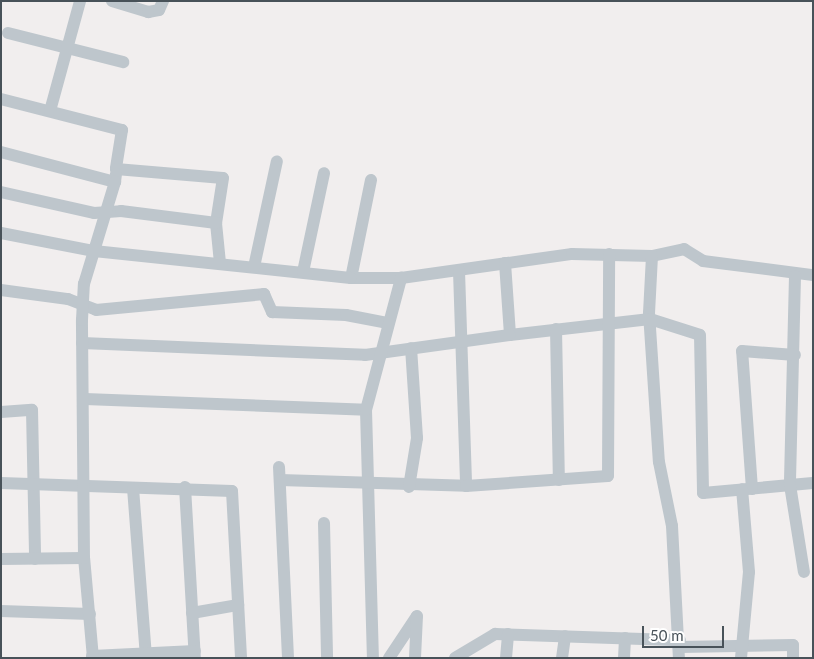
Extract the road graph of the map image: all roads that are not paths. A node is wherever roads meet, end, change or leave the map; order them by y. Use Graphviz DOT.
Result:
graph roads {
  1 [pos="80,1"];
  2 [pos="112,1"];
  3 [pos="163,1"];
  4 [pos="8,33"];
  5 [pos="68,49"];
  6 [pos="124,62"];
  7 [pos="1,99"];
  8 [pos="50,111"];
  9 [pos="1,152"];
  10 [pos="277,161"];
  11 [pos="324,173"];
  12 [pos="116,176"];
  13 [pos="371,180"];
  14 [pos="1,192"];
  15 [pos="107,212"];
  16 [pos="216,223"];
  17 [pos="1,233"];
  18 [pos="94,251"];
  19 [pos="609,254"];
  20 [pos="652,256"];
  21 [pos="220,263"];
  22 [pos="505,263"];
  23 [pos="254,267"];
  24 [pos="459,271"];
  25 [pos="303,272"];
  26 [pos="813,275"];
  27 [pos="795,276"];
  28 [pos="351,278"];
  29 [pos="401,278"];
  30 [pos="1,290"];
  31 [pos="83,305"];
  32 [pos="650,319"];
  33 [pos="388,323"];
  34 [pos="611,323"];
  35 [pos="556,329"];
  36 [pos="510,335"];
  37 [pos="462,342"];
  38 [pos="82,343"];
  39 [pos="410,348"];
  40 [pos="380,352"];
  41 [pos="795,355"];
  42 [pos="84,399"];
  43 [pos="366,410"];
  44 [pos="1,412"];
  45 [pos="279,467"];
  46 [pos="280,480"];
  47 [pos="559,480"];
  48 [pos="1,483"];
  49 [pos="365,483"];
  50 [pos="813,483"];
  51 [pos="36,484"];
  52 [pos="86,485"];
  53 [pos="790,485"];
  54 [pos="466,486"];
  55 [pos="185,487"];
  56 [pos="409,487"];
  57 [pos="133,488"];
  58 [pos="747,489"];
  59 [pos="324,523"];
  60 [pos="35,558"];
  61 [pos="84,558"];
  62 [pos="1,559"];
  63 [pos="804,572"];
  64 [pos="238,605"];
  65 [pos="1,611"];
  66 [pos="192,613"];
  67 [pos="90,614"];
  68 [pos="508,634"];
  69 [pos="565,636"];
  70 [pos="625,638"];
  71 [pos="680,648"];
  72 [pos="741,652"];
  73 [pos="195,654"];
  74 [pos="146,656"];
  75 [pos="92,657"];
  76 [pos="241,658"];
  77 [pos="288,658"];
  78 [pos="327,658"];
  79 [pos="373,658"];
  80 [pos="389,658"];
  81 [pos="415,658"];
  82 [pos="454,658"];
  83 [pos="506,658"];
  84 [pos="562,658"];
  85 [pos="624,658"];
  86 [pos="793,658"];
  1 -- 5 [label="street"];
  2 -- 3 [label="street"];
  4 -- 5 [label="street"];
  5 -- 6 [label="street"];
  5 -- 8 [label="street"];
  7 -- 8 [label="street"];
  8 -- 12 [label="street"];
  9 -- 12 [label="street"];
  10 -- 23 [label="street"];
  11 -- 25 [label="street"];
  12 -- 15 [label="street"];
  12 -- 16 [label="street"];
  13 -- 28 [label="street"];
  14 -- 15 [label="street"];
  15 -- 16 [label="street"];
  15 -- 18 [label="street"];
  16 -- 21 [label="street"];
  17 -- 18 [label="street"];
  18 -- 21 [label="street"];
  18 -- 31 [label="street"];
  19 -- 20 [label="street"];
  19 -- 22 [label="street"];
  19 -- 34 [label="street"];
  20 -- 27 [label="street"];
  20 -- 32 [label="street"];
  21 -- 23 [label="street"];
  22 -- 24 [label="street"];
  22 -- 36 [label="street"];
  23 -- 25 [label="street"];
  24 -- 29 [label="street"];
  24 -- 37 [label="street"];
  25 -- 28 [label="street"];
  26 -- 27 [label="street"];
  27 -- 41 [label="street"];
  28 -- 29 [label="street"];
  29 -- 33 [label="street"];
  30 -- 31 [label="street"];
  31 -- 33 [label="street"];
  31 -- 38 [label="street"];
  32 -- 34 [label="street"];
  32 -- 58 [label="street"];
  32 -- 71 [label="street"];
  33 -- 40 [label="street"];
  34 -- 35 [label="street"];
  34 -- 47 [label="street"];
  35 -- 36 [label="street"];
  35 -- 47 [label="street"];
  36 -- 37 [label="street"];
  37 -- 39 [label="street"];
  37 -- 54 [label="street"];
  38 -- 40 [label="street"];
  38 -- 42 [label="street"];
  39 -- 40 [label="street"];
  39 -- 56 [label="street"];
  40 -- 43 [label="street"];
  41 -- 53 [label="street"];
  41 -- 58 [label="street"];
  42 -- 43 [label="street"];
  42 -- 52 [label="street"];
  43 -- 49 [label="street"];
  44 -- 51 [label="street"];
  45 -- 46 [label="street"];
  46 -- 49 [label="street"];
  46 -- 77 [label="street"];
  47 -- 54 [label="street"];
  48 -- 51 [label="street"];
  49 -- 56 [label="street"];
  49 -- 79 [label="street"];
  50 -- 53 [label="street"];
  51 -- 52 [label="street"];
  51 -- 60 [label="street"];
  52 -- 57 [label="street"];
  52 -- 61 [label="street"];
  53 -- 58 [label="street"];
  53 -- 63 [label="street"];
  54 -- 56 [label="street"];
  55 -- 57 [label="street"];
  55 -- 64 [label="street"];
  55 -- 66 [label="street"];
  57 -- 74 [label="street"];
  58 -- 72 [label="street"];
  59 -- 78 [label="street"];
  60 -- 61 [label="street"];
  60 -- 62 [label="street"];
  61 -- 67 [label="street"];
  64 -- 66 [label="street"];
  64 -- 76 [label="street"];
  65 -- 67 [label="street"];
  66 -- 73 [label="street"];
  67 -- 75 [label="street"];
  68 -- 69 [label="street"];
  68 -- 82 [label="street"];
  68 -- 83 [label="street"];
  69 -- 70 [label="street"];
  69 -- 84 [label="street"];
  70 -- 71 [label="street"];
  70 -- 85 [label="street"];
  71 -- 72 [label="street"];
  72 -- 86 [label="street"];
  73 -- 74 [label="street"];
  74 -- 75 [label="street"];
  80 -- 81 [label="street"];
}
